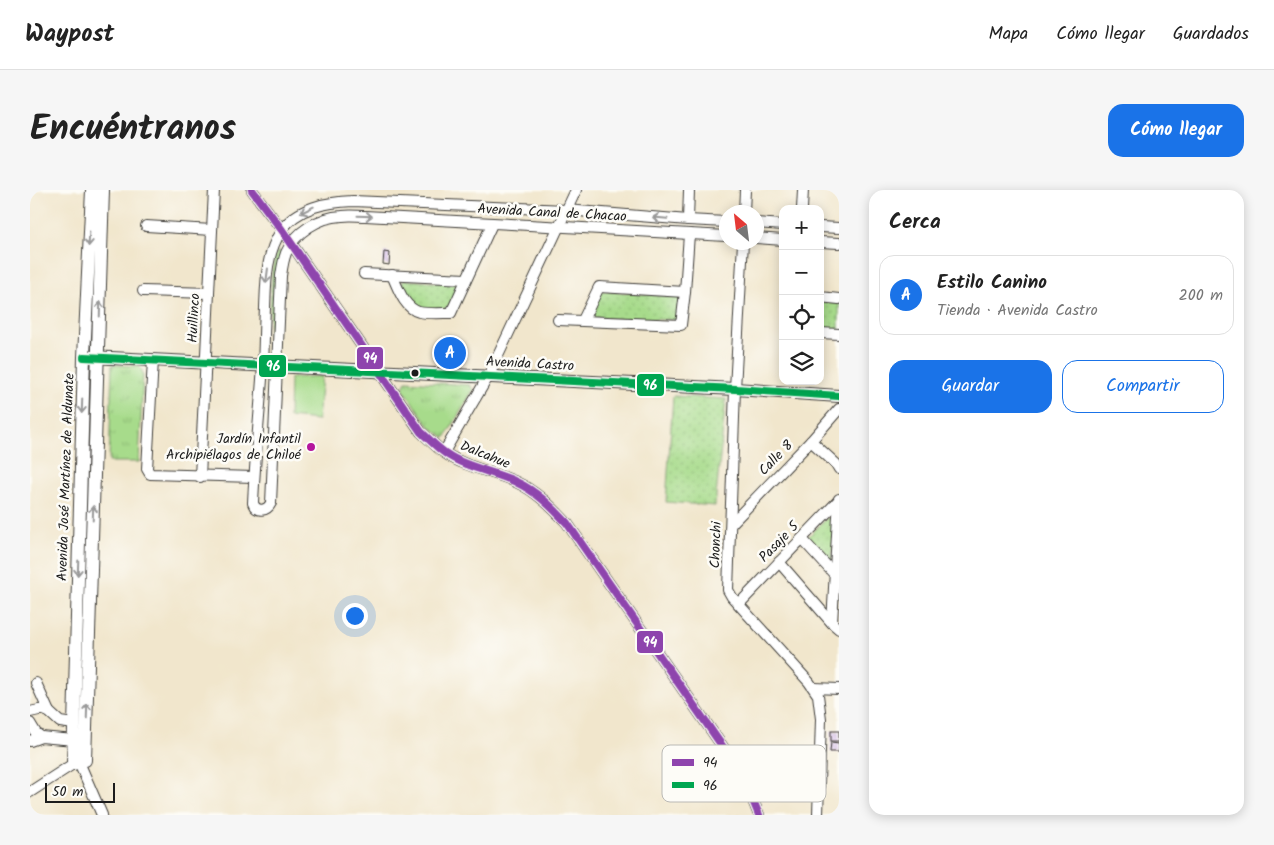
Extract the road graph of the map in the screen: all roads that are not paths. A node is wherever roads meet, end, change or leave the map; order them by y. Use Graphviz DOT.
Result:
graph roads {
  1 [pos="92,190"];
  2 [pos="104,190"];
  3 [pos="214,190"];
  4 [pos="252,190"];
  5 [pos="576,190"];
  6 [pos="690,190"];
  7 [pos="745,190"];
  8 [pos="803,190"];
  9 [pos="744,205"];
  10 [pos="802,205"];
  11 [pos="566,210"];
  12 [pos="688,220"];
  13 [pos="719,222"];
  14 [pos="492,224"];
  15 [pos="764,224"];
  16 [pos="779,225"];
  17 [pos="146,226"];
  18 [pos="558,227"];
  19 [pos="824,227"];
  20 [pos="839,228"];
  21 [pos="212,230"];
  22 [pos="282,230"];
  23 [pos="689,234"];
  24 [pos="719,236"];
  25 [pos="764,239"];
  26 [pos="779,240"];
  27 [pos="824,242"];
  28 [pos="839,243"];
  29 [pos="291,244"];
  30 [pos="743,250"];
  31 [pos="364,274"];
  32 [pos="392,275"];
  33 [pos="466,279"];
  34 [pos="143,291"];
  35 [pos="685,292"];
  36 [pos="209,293"];
  37 [pos="824,297"];
  38 [pos="839,299"];
  39 [pos="558,320"];
  40 [pos="583,320"];
  41 [pos="824,333"];
  42 [pos="839,334"];
  43 [pos="84,357"];
  44 [pos="98,358"];
  45 [pos="153,360"];
  46 [pos="206,363"];
  47 [pos="262,366"];
  48 [pos="276,366"];
  49 [pos="380,372"];
  50 [pos="488,377"];
  51 [pos="734,389"];
  52 [pos="839,396"];
  53 [pos="839,409"];
  54 [pos="811,441"];
  55 [pos="444,452"];
  56 [pos="839,469"];
  57 [pos="200,476"];
  58 [pos="254,477"];
  59 [pos="839,499"];
  60 [pos="731,524"];
  61 [pos="802,539"];
  62 [pos="779,562"];
  63 [pos="836,576"];
  64 [pos="739,604"];
  65 [pos="836,626"];
  66 [pos="36,683"];
  67 [pos="814,688"];
  68 [pos="839,689"];
  69 [pos="30,712"];
  70 [pos="49,712"];
  71 [pos="30,723"];
  72 [pos="74,724"];
  73 [pos="35,738"];
  74 [pos="74,740"];
  75 [pos="722,745"];
  76 [pos="820,745"];
  77 [pos="79,762"];
  78 [pos="30,792"];
  79 [pos="754,802"];
  80 [pos="818,802"];
  81 [pos="102,815"];
  82 [pos="759,815"];
  83 [pos="818,815"];
  1 -- 43 [label="street, Avenida José Martínez de Aldunate, one-way"];
  44 -- 2 [label="street, Avenida José Martínez de Aldunate, one-way"];
  3 -- 21 [label="street, Huillinco"];
  4 -- 22 [label="street, Dalcahue"];
  5 -- 11 [label="street"];
  6 -- 12 [label="street"];
  7 -- 9 [label="street"];
  8 -- 10 [label="street"];
  12 -- 11 [label="street, Avenida Canal de Chacao, one-way"];
  11 -- 18 [label="street"];
  11 -- 22 [label="street, Avenida Canal de Chacao, one-way"];
  12 -- 13 [label="street, Avenida Canal de Chacao"];
  14 -- 18 [label="street, Avenida Canal de Chacao"];
  29 -- 14 [label="street, Avenida Canal de Chacao, one-way"];
  14 -- 33 [label="street"];
  15 -- 16 [label="street"];
  17 -- 21 [label="street"];
  18 -- 23 [label="street, Avenida Canal de Chacao"];
  18 -- 50 [label="street"];
  19 -- 20 [label="street"];
  21 -- 36 [label="street, Huillinco"];
  22 -- 29 [label="street, Dalcahue"];
  22 -- 47 [label="street, Avenida Canal de Chacao, one-way"];
  23 -- 24 [label="street, Avenida Canal de Chacao"];
  23 -- 35 [label="street"];
  25 -- 26 [label="street"];
  27 -- 28 [label="street"];
  29 -- 48 [label="street, Avenida Canal de Chacao"];
  29 -- 49 [label="street, Dalcahue"];
  30 -- 51 [label="street, Chonchi"];
  31 -- 32 [label="street"];
  32 -- 33 [label="street"];
  32 -- 33 [label="street"];
  34 -- 36 [label="street"];
  35 -- 40 [label="street"];
  35 -- 40 [label="street"];
  36 -- 46 [label="street, Huillinco"];
  37 -- 38 [label="street"];
  39 -- 40 [label="street"];
  41 -- 42 [label="street"];
  43 -- 44 [label="street, Avenida Castro"];
  43 -- 72 [label="street, Avenida José Martínez de Aldunate, one-way"];
  44 -- 45 [label="street, Avenida Castro"];
  77 -- 44 [label="street, Avenida José Martínez de Aldunate, one-way"];
  45 -- 46 [label="street, Avenida Castro"];
  45 -- 57 [label="street"];
  46 -- 47 [label="street, Avenida Castro"];
  46 -- 57 [label="street, Huillinco"];
  47 -- 48 [label="street, Avenida Castro"];
  47 -- 58 [label="street, Avenida Canal de Chacao"];
  48 -- 49 [label="street, Avenida Castro"];
  48 -- 58 [label="street, Avenida Canal de Chacao"];
  49 -- 50 [label="street, Avenida Castro"];
  49 -- 55 [label="street, Dalcahue"];
  50 -- 51 [label="street, Avenida Castro"];
  50 -- 55 [label="street"];
  51 -- 52 [label="street, Avenida Castro"];
  51 -- 60 [label="street, Chonchi"];
  53 -- 54 [label="street, Calle 8"];
  54 -- 56 [label="street"];
  54 -- 60 [label="street, Calle 8"];
  55 -- 75 [label="street, Dalcahue"];
  57 -- 58 [label="street"];
  59 -- 61 [label="street, Pasaje 5"];
  59 -- 63 [label="street"];
  60 -- 64 [label="street, Chonchi"];
  61 -- 62 [label="street, Pasaje 5"];
  61 -- 63 [label="street"];
  62 -- 64 [label="street, Pasaje 5"];
  62 -- 65 [label="street"];
  63 -- 65 [label="street"];
  64 -- 67 [label="street, Chonchi"];
  66 -- 70 [label="street"];
  67 -- 68 [label="street"];
  67 -- 76 [label="street, Chonchi"];
  69 -- 70 [label="street"];
  70 -- 72 [label="street"];
  71 -- 73 [label="street"];
  72 -- 74 [label="street, Avenida José Martínez de Aldunate"];
  73 -- 74 [label="street"];
  74 -- 77 [label="street, Avenida José Martínez de Aldunate"];
  77 -- 78 [label="street"];
  77 -- 81 [label="street"];
  79 -- 82 [label="street, Dalcahue"];
  80 -- 83 [label="street, Chonchi"];
}
